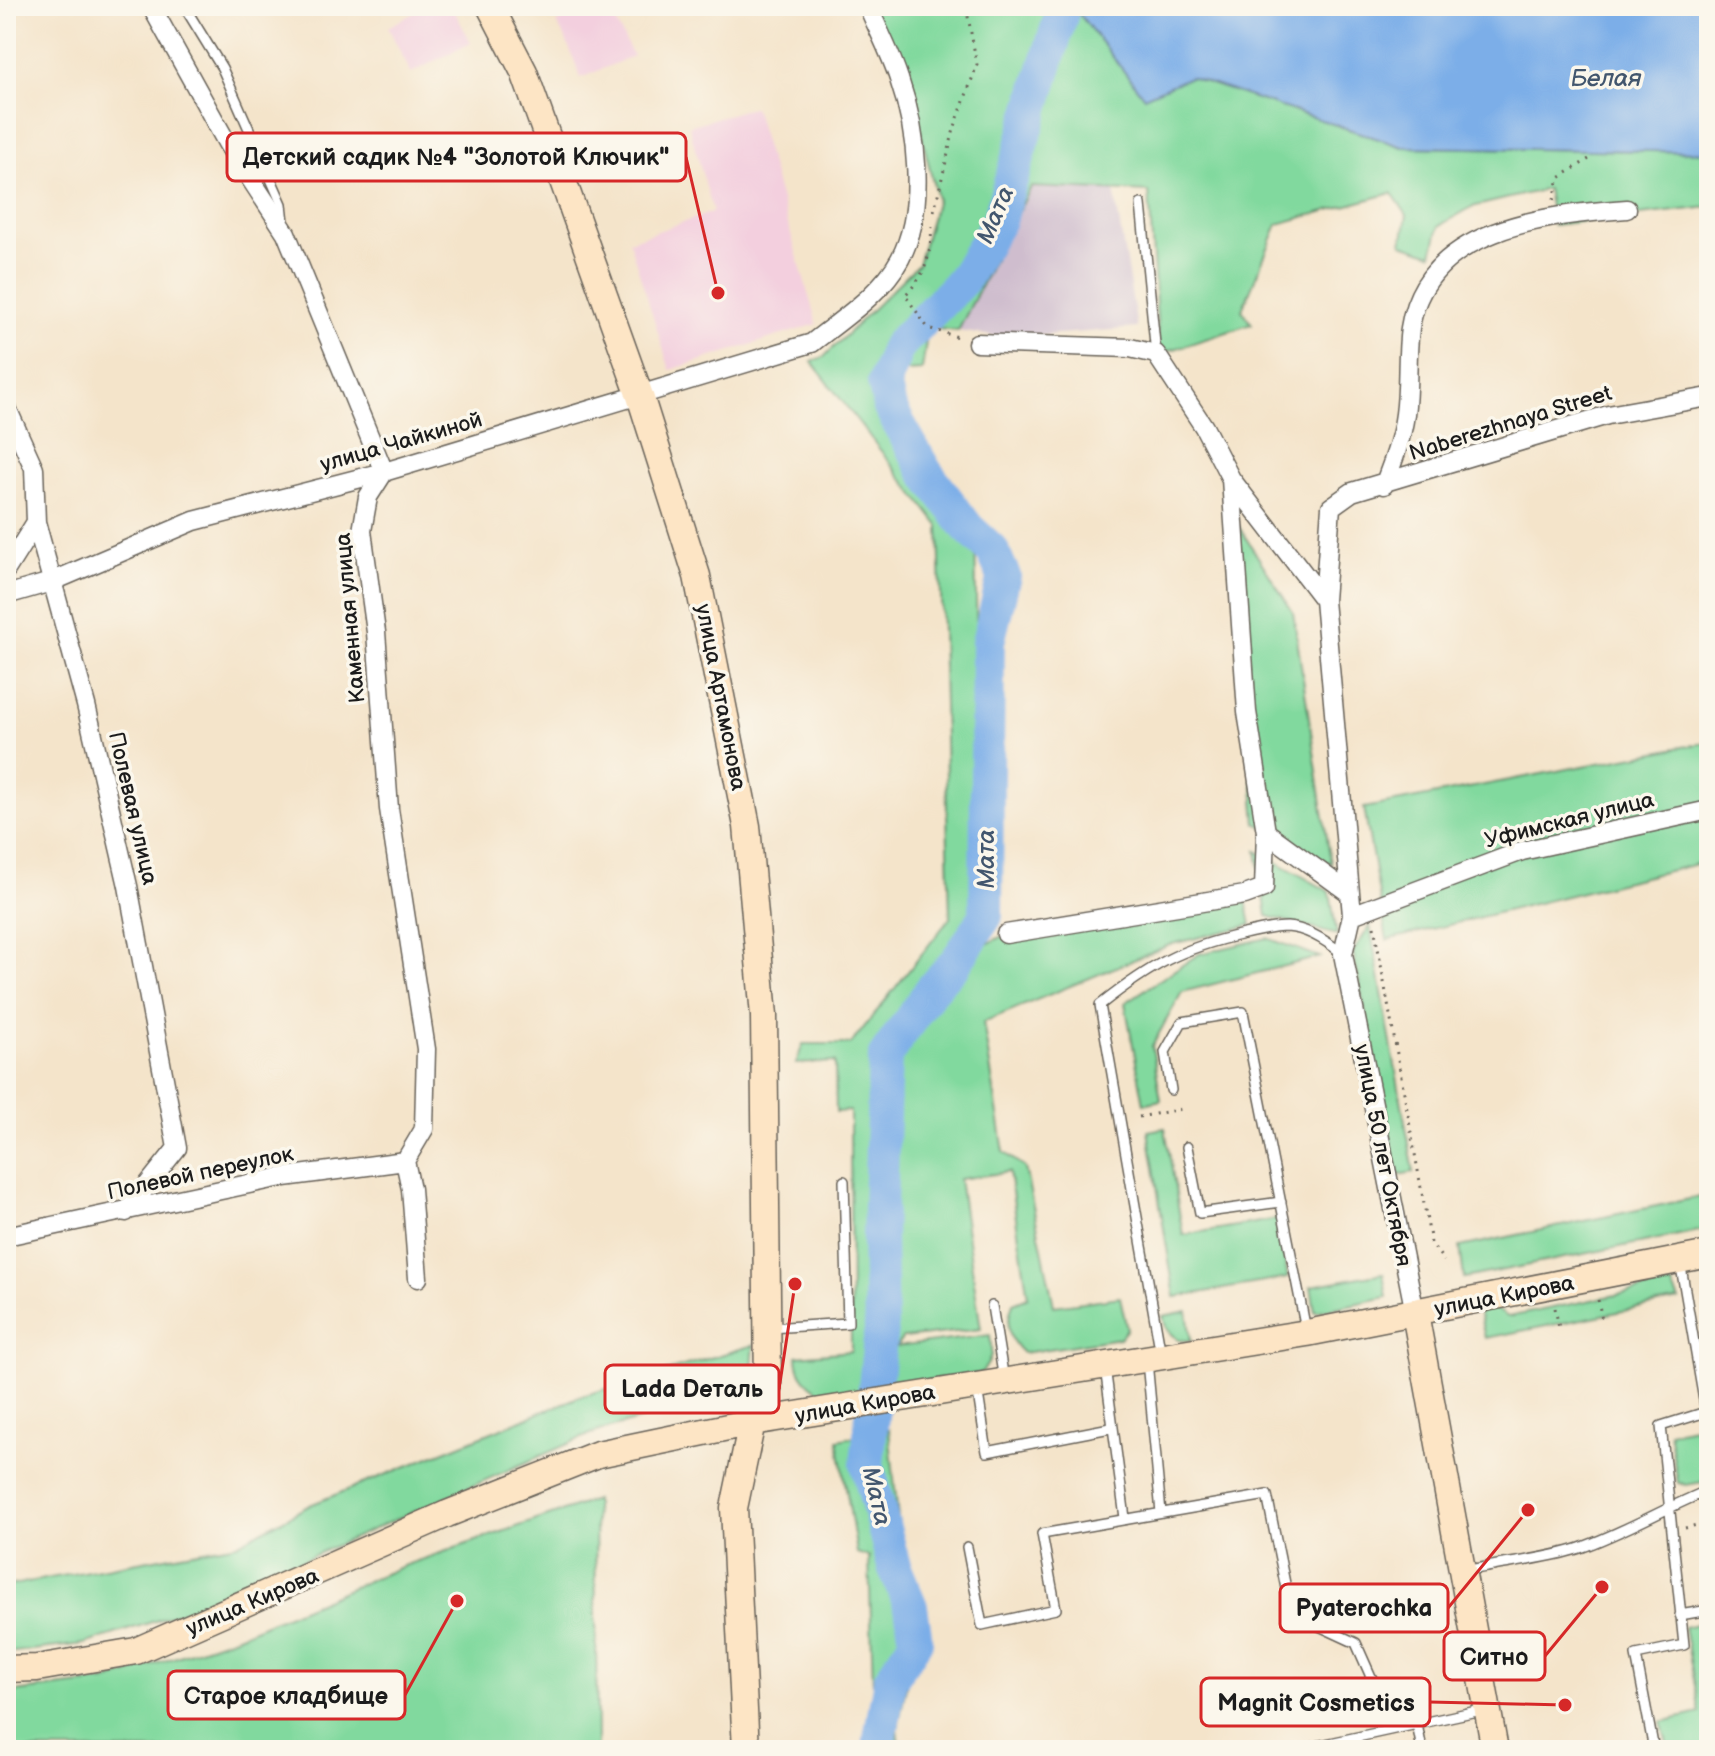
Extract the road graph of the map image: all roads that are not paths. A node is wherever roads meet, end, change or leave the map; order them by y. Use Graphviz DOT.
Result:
graph roads {
  1 [pos="151,6"];
  2 [pos="184,6"];
  3 [pos="490,6"];
  4 [pos="868,6"];
  5 [pos="1141,204"];
  6 [pos="1627,209"];
  7 [pos="286,233"];
  8 [pos="977,343"];
  9 [pos="1156,354"];
  10 [pos="640,396"];
  11 [pos="1709,397"];
  12 [pos="6,406"];
  13 [pos="384,472"];
  14 [pos="1231,479"];
  15 [pos="1384,485"];
  16 [pos="1331,507"];
  17 [pos="36,522"];
  18 [pos="6,570"];
  19 [pos="51,582"];
  20 [pos="6,595"];
  21 [pos="1324,600"];
  22 [pos="1709,810"];
  23 [pos="1266,832"];
  24 [pos="1348,892"];
  25 [pos="1352,915"];
  26 [pos="1006,934"];
  27 [pos="1343,954"];
  28 [pos="1171,1090"];
  29 [pos="1187,1147"];
  30 [pos="405,1161"];
  31 [pos="844,1181"];
  32 [pos="1281,1202"];
  33 [pos="126,1212"];
  34 [pos="6,1236"];
  35 [pos="1709,1254"];
  36 [pos="1680,1260"];
  37 [pos="418,1278"];
  38 [pos="992,1306"];
  39 [pos="1415,1313"];
  40 [pos="767,1328"];
  41 [pos="1307,1333"];
  42 [pos="1154,1356"];
  43 [pos="1104,1364"];
  44 [pos="1004,1380"];
  45 [pos="977,1384"];
  46 [pos="1707,1412"];
  47 [pos="752,1422"];
  48 [pos="1110,1428"];
  49 [pos="1709,1490"];
  50 [pos="1668,1507"];
  51 [pos="1161,1513"];
  52 [pos="1125,1518"];
  53 [pos="967,1547"];
  54 [pos="1461,1571"];
  55 [pos="1709,1610"];
  56 [pos="1680,1615"];
  57 [pos="6,1669"];
  58 [pos="1488,1709"];
  59 [pos="1417,1724"];
  60 [pos="1402,1727"];
  61 [pos="746,1750"];
  62 [pos="1298,1750"];
  63 [pos="1422,1750"];
  64 [pos="1495,1750"];
  65 [pos="1654,1750"];
  1 -- 7 [label="street"];
  2 -- 7 [label="lane"];
  3 -- 10 [label="main road, улица Артамонова"];
  4 -- 10 [label="street, улица Чайкиной"];
  5 -- 9 [label="lane"];
  6 -- 15 [label="street"];
  7 -- 13 [label="street"];
  8 -- 9 [label="street"];
  9 -- 14 [label="street"];
  10 -- 13 [label="street, улица Чайкиной"];
  10 -- 40 [label="main road, улица Артамонова"];
  11 -- 15 [label="street, Naberezhnaya Street"];
  12 -- 17 [label="street, Полевая улица"];
  13 -- 19 [label="street, улица Чайкиной"];
  13 -- 30 [label="street, Каменная улица"];
  14 -- 21 [label="street"];
  14 -- 23 [label="street"];
  15 -- 16 [label="street, Naberezhnaya Street"];
  16 -- 21 [label="street, улица 50 лет Октября"];
  17 -- 18 [label="street"];
  17 -- 19 [label="street, Полевая улица"];
  19 -- 20 [label="street, улица Чайкиной"];
  19 -- 33 [label="street, Полевая улица"];
  21 -- 24 [label="street, улица 50 лет Октября"];
  22 -- 25 [label="street, Уфимская улица"];
  23 -- 24 [label="street"];
  23 -- 26 [label="street"];
  24 -- 25 [label="street, улица 50 лет Октября"];
  25 -- 27 [label="street, улица 50 лет Октября"];
  27 -- 39 [label="street, улица 50 лет Октября"];
  27 -- 42 [label="lane"];
  28 -- 32 [label="lane"];
  29 -- 32 [label="lane"];
  30 -- 33 [label="street, Полевой переулок"];
  30 -- 37 [label="street"];
  31 -- 40 [label="lane"];
  32 -- 41 [label="lane"];
  33 -- 34 [label="street, Полевой переулок"];
  35 -- 36 [label="main road, улица Кирова"];
  36 -- 39 [label="main road, улица Кирова"];
  36 -- 46 [label="lane"];
  38 -- 44 [label="lane"];
  39 -- 41 [label="main road, улица Кирова"];
  39 -- 54 [label="main road, улица 50 лет Октября"];
  40 -- 47 [label="main road, улица Артамонова"];
  41 -- 42 [label="main road, улица Кирова"];
  42 -- 43 [label="main road, улица Кирова"];
  42 -- 51 [label="lane"];
  43 -- 44 [label="main road, улица Кирова"];
  43 -- 48 [label="lane"];
  44 -- 45 [label="main road, улица Кирова"];
  45 -- 47 [label="main road, улица Кирова"];
  45 -- 48 [label="lane"];
  46 -- 50 [label="lane"];
  47 -- 57 [label="main road, улица Кирова"];
  47 -- 61 [label="main road, улица Артамонова"];
  48 -- 52 [label="lane"];
  49 -- 50 [label="lane"];
  50 -- 54 [label="lane"];
  50 -- 56 [label="lane"];
  51 -- 52 [label="lane"];
  51 -- 60 [label="lane"];
  52 -- 53 [label="lane"];
  54 -- 58 [label="main road, улица 50 лет Октября"];
  55 -- 56 [label="lane"];
  56 -- 65 [label="lane"];
  58 -- 59 [label="lane"];
  58 -- 64 [label="main road, улица 50 лет Октября"];
  59 -- 60 [label="lane"];
  59 -- 63 [label="lane"];
  60 -- 62 [label="lane"];
}
